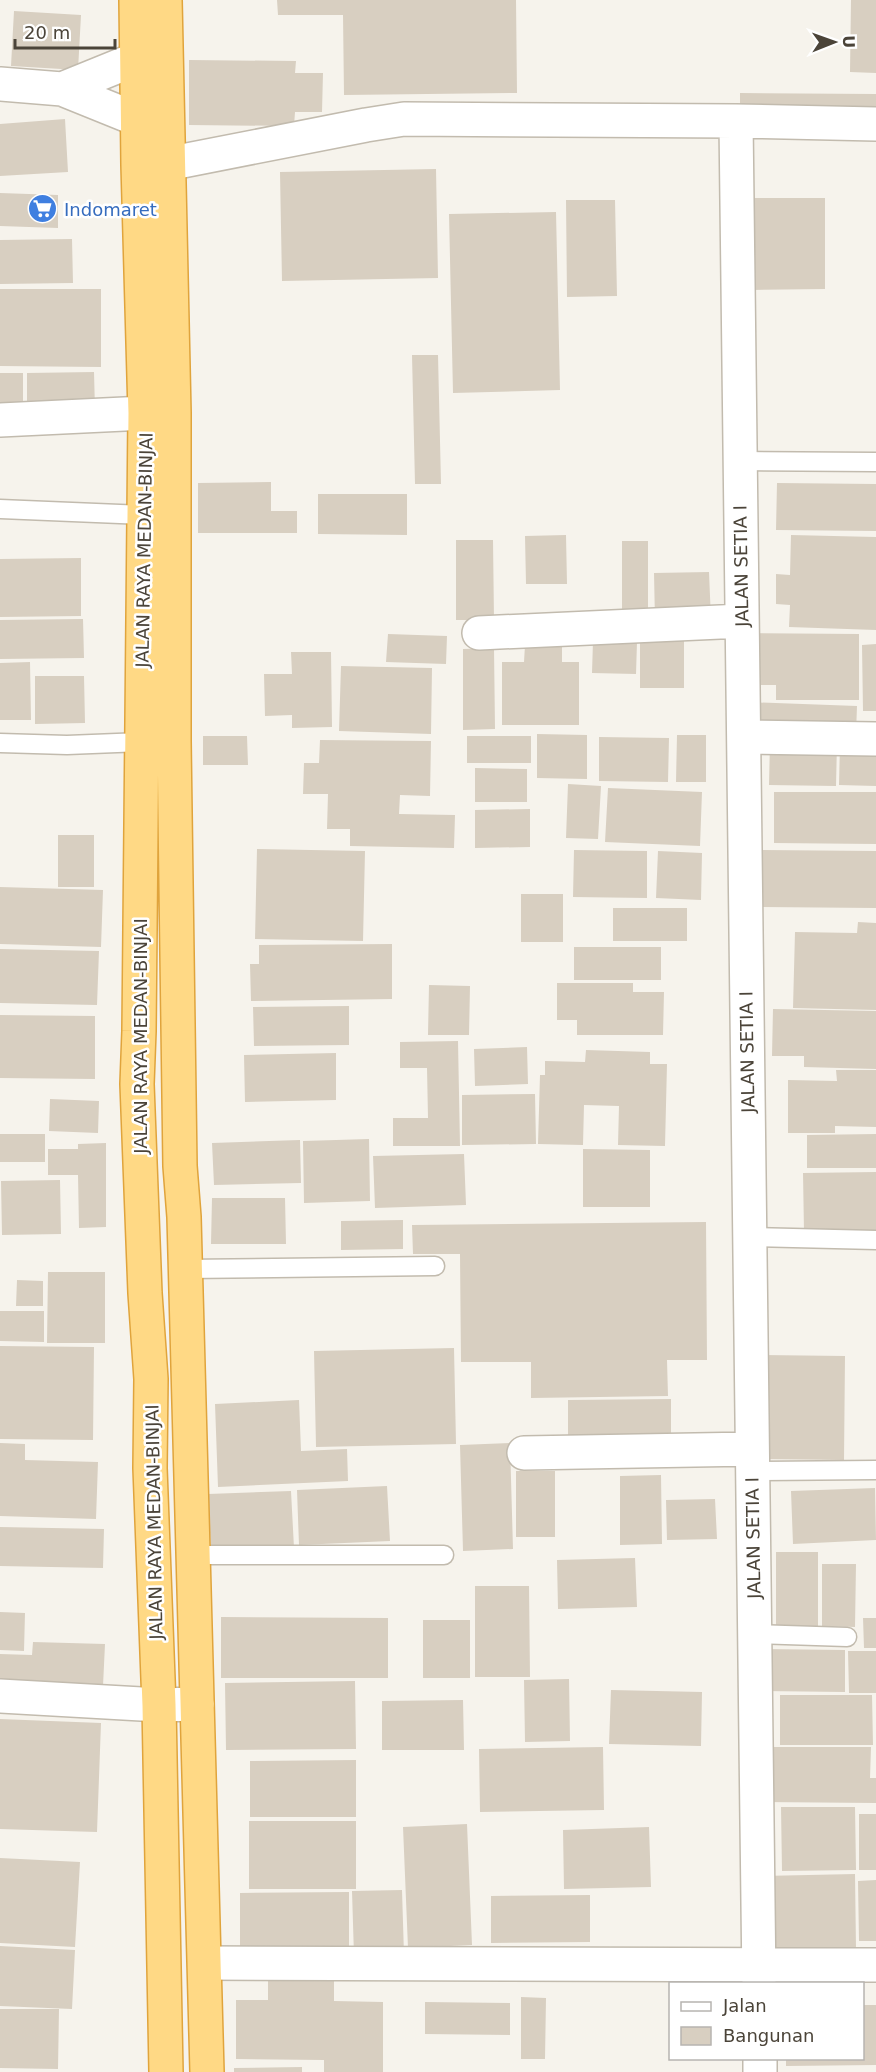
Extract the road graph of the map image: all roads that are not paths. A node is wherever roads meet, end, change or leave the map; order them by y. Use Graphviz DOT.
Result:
graph roads {
  1 [pos="136,0"];
  2 [pos="165,0"];
  3 [pos="151,52"];
  4 [pos="0,84"];
  5 [pos="62,89"];
  6 [pos="137,119"];
  7 [pos="736,121"];
  8 [pos="876,124"];
  9 [pos="168,131"];
  10 [pos="153,165"];
  11 [pos="145,413"];
  12 [pos="0,420"];
  13 [pos="740,461"];
  14 [pos="876,462"];
  15 [pos="0,509"];
  16 [pos="144,515"];
  17 [pos="742,621"];
  18 [pos="479,633"];
  19 [pos="744,737"];
  20 [pos="876,739"];
  21 [pos="142,742"];
  22 [pos="0,743"];
  23 [pos="750,1237"];
  24 [pos="876,1240"];
  25 [pos="435,1266"];
  26 [pos="185,1269"];
  27 [pos="524,1453"];
  28 [pos="752,1460"];
  29 [pos="876,1470"];
  30 [pos="192,1555"];
  31 [pos="444,1556"];
  32 [pos="755,1634"];
  33 [pos="848,1637"];
  34 [pos="0,1696"];
  35 [pos="197,1704"];
  36 [pos="159,1705"];
  37 [pos="205,1964"];
  38 [pos="876,1965"];
  39 [pos="759,1974"];
  40 [pos="166,2072"];
  41 [pos="207,2072"];
  1 -- 3 [label="highway, JALAN RAYA MEDAN-BINJAI"];
  2 -- 3 [label="highway, JALAN RAYA MEDAN-BINJAI"];
  3 -- 5 [label="street"];
  3 -- 6 [label="highway, JALAN RAYA MEDAN-BINJAI"];
  3 -- 9 [label="highway, JALAN RAYA MEDAN-BINJAI"];
  4 -- 5 [label="street"];
  5 -- 6 [label="street"];
  6 -- 9 [label="street"];
  6 -- 10 [label="highway, JALAN RAYA MEDAN-BINJAI"];
  7 -- 8 [label="street"];
  7 -- 10 [label="street"];
  7 -- 13 [label="street, JALAN SETIA I"];
  9 -- 10 [label="highway, JALAN RAYA MEDAN-BINJAI"];
  10 -- 11 [label="highway, JALAN RAYA MEDAN-BINJAI"];
  10 -- 26 [label="highway, JALAN RAYA MEDAN-BINJAI"];
  11 -- 12 [label="street"];
  11 -- 16 [label="highway, JALAN RAYA MEDAN-BINJAI"];
  13 -- 14 [label="lane"];
  13 -- 17 [label="street, JALAN SETIA I"];
  15 -- 16 [label="lane"];
  16 -- 21 [label="highway, JALAN RAYA MEDAN-BINJAI"];
  17 -- 18 [label="street"];
  17 -- 19 [label="street, JALAN SETIA I"];
  19 -- 20 [label="street"];
  19 -- 23 [label="street, JALAN SETIA I"];
  21 -- 22 [label="lane"];
  21 -- 36 [label="highway, JALAN RAYA MEDAN-BINJAI"];
  23 -- 24 [label="lane"];
  23 -- 28 [label="street, JALAN SETIA I"];
  25 -- 26 [label="lane"];
  26 -- 30 [label="highway, JALAN RAYA MEDAN-BINJAI"];
  27 -- 28 [label="street"];
  28 -- 29 [label="lane"];
  28 -- 32 [label="street, JALAN SETIA I"];
  30 -- 31 [label="lane"];
  30 -- 35 [label="highway, JALAN RAYA MEDAN-BINJAI"];
  32 -- 33 [label="lane"];
  32 -- 39 [label="street, JALAN SETIA I"];
  34 -- 36 [label="street"];
  35 -- 36 [label="street"];
  35 -- 37 [label="highway, JALAN RAYA MEDAN-BINJAI"];
  36 -- 40 [label="highway, JALAN RAYA MEDAN-BINJAI"];
  37 -- 39 [label="street"];
  37 -- 41 [label="highway, JALAN RAYA MEDAN-BINJAI"];
  38 -- 39 [label="street"];
}
